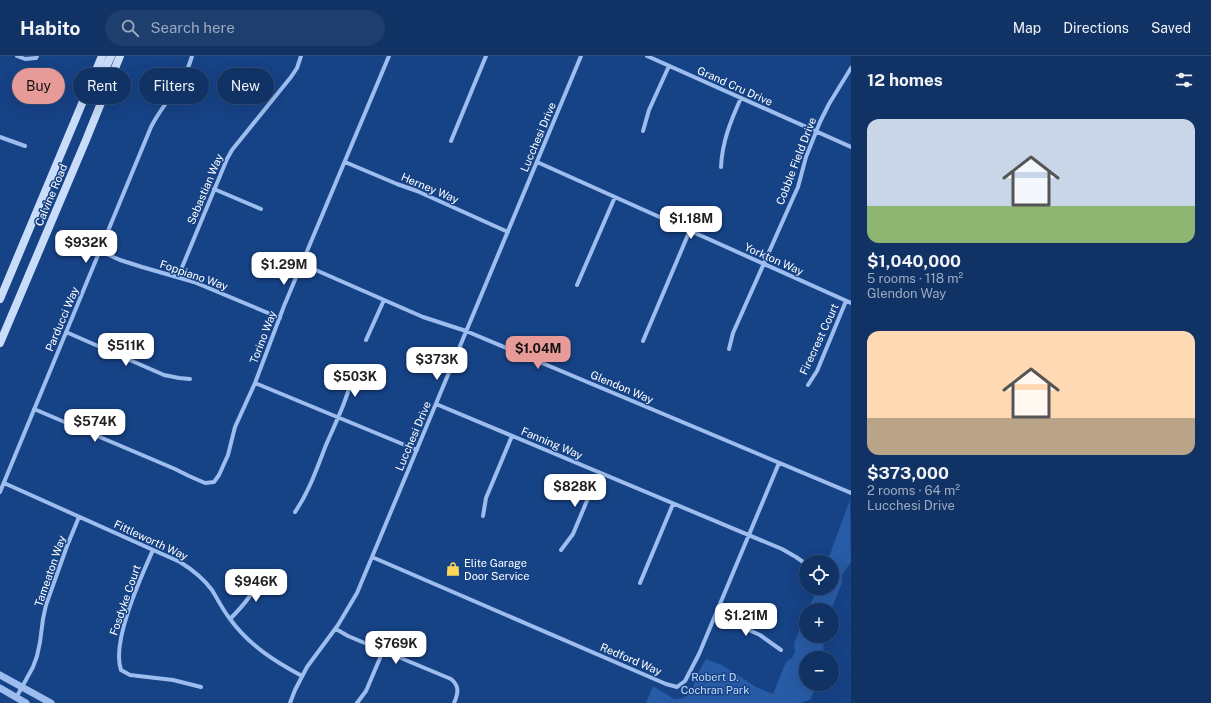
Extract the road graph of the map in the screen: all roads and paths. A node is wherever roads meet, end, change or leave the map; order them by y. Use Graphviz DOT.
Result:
graph roads {
  1 [pos="17,56"];
  2 [pos="37,56"];
  3 [pos="102,56"];
  4 [pos="111,56"];
  5 [pos="120,56"];
  6 [pos="192,56"];
  7 [pos="301,56"];
  8 [pos="389,56"];
  9 [pos="486,56"];
  10 [pos="581,56"];
  11 [pos="647,56"];
  12 [pos="669,66"];
  13 [pos="106,68"];
  14 [pos="115,68"];
  15 [pos="851,68"];
  16 [pos="741,98"];
  17 [pos="101,104"];
  18 [pos="643,131"];
  19 [pos="816,131"];
  20 [pos="0,137"];
  21 [pos="451,141"];
  22 [pos="25,146"];
  23 [pos="851,147"];
  24 [pos="345,162"];
  25 [pos="537,162"];
  26 [pos="721,166"];
  27 [pos="214,190"];
  28 [pos="615,197"];
  29 [pos="261,209"];
  30 [pos="690,230"];
  31 [pos="508,232"];
  32 [pos="100,251"];
  33 [pos="302,264"];
  34 [pos="764,264"];
  35 [pos="178,277"];
  36 [pos="577,285"];
  37 [pos="0,299"];
  38 [pos="384,300"];
  39 [pos="846,301"];
  40 [pos="851,303"];
  41 [pos="280,318"];
  42 [pos="466,331"];
  43 [pos="66,332"];
  44 [pos="366,340"];
  45 [pos="643,341"];
  46 [pos="0,343"];
  47 [pos="729,349"];
  48 [pos="353,373"];
  49 [pos="190,379"];
  50 [pos="255,383"];
  51 [pos="808,385"];
  52 [pos="436,404"];
  53 [pos="34,409"];
  54 [pos="338,417"];
  55 [pos="512,436"];
  56 [pos="417,450"];
  57 [pos="779,463"];
  58 [pos="599,472"];
  59 [pos="4,483"];
  60 [pos="0,492"];
  61 [pos="851,493"];
  62 [pos="673,504"];
  63 [pos="295,512"];
  64 [pos="482,516"];
  65 [pos="80,517"];
  66 [pos="749,536"];
  67 [pos="153,550"];
  68 [pos="561,550"];
  69 [pos="372,557"];
  70 [pos="799,559"];
  71 [pos="262,572"];
  72 [pos="640,583"];
  73 [pos="716,615"];
  74 [pos="230,619"];
  75 [pos="336,628"];
  76 [pos="781,650"];
  77 [pos="383,651"];
  78 [pos="0,675"];
  79 [pos="302,676"];
  80 [pos="201,687"];
  81 [pos="0,688"];
  82 [pos="22,688"];
  83 [pos="16,698"];
  84 [pos="26,703"];
  85 [pos="51,703"];
  86 [pos="290,703"];
  87 [pos="357,703"];
  88 [pos="454,703"];
  1 -- 2 [label="street"];
  3 -- 37 [label="main road, Calvine Road"];
  4 -- 13 [label="main road"];
  5 -- 14 [label="main road, Calvine Road"];
  6 -- 32 [label="street, Parducci Way"];
  7 -- 27 [label="street, Sebastian Way"];
  8 -- 24 [label="street, Torino Way"];
  9 -- 21 [label="street"];
  10 -- 25 [label="street, Lucchesi Drive"];
  11 -- 12 [label="street, Grand Cru Drive"];
  12 -- 16 [label="street, Grand Cru Drive"];
  12 -- 18 [label="street"];
  15 -- 19 [label="street, Cobble Field Drive"];
  16 -- 19 [label="street, Grand Cru Drive"];
  16 -- 26 [label="street"];
  17 -- 46 [label="main road, Calvine Road"];
  19 -- 23 [label="street, Grand Cru Drive"];
  19 -- 34 [label="street, Cobble Field Drive"];
  20 -- 22 [label="street"];
  24 -- 31 [label="street, Herney Way"];
  24 -- 33 [label="street, Torino Way"];
  25 -- 28 [label="street, Yorkton Way"];
  25 -- 31 [label="street, Lucchesi Drive"];
  27 -- 29 [label="street"];
  27 -- 35 [label="street, Sebastian Way"];
  28 -- 30 [label="street, Yorkton Way"];
  28 -- 36 [label="street"];
  30 -- 34 [label="street, Yorkton Way"];
  30 -- 45 [label="street"];
  31 -- 42 [label="street, Lucchesi Drive"];
  32 -- 35 [label="street, Foppiano Way"];
  32 -- 43 [label="street, Parducci Way"];
  33 -- 38 [label="street, Glendon Way"];
  33 -- 41 [label="street, Torino Way"];
  34 -- 39 [label="street, Yorkton Way"];
  34 -- 47 [label="street, Cobble Field Drive"];
  35 -- 41 [label="street, Foppiano Way"];
  38 -- 42 [label="street, Glendon Way"];
  38 -- 44 [label="street"];
  39 -- 40 [label="street, Yorkton Way"];
  39 -- 51 [label="street, Firecrest Court"];
  41 -- 50 [label="street, Torino Way"];
  42 -- 52 [label="street, Lucchesi Drive"];
  42 -- 57 [label="street, Glendon Way"];
  43 -- 49 [label="street"];
  43 -- 53 [label="street, Parducci Way"];
  48 -- 54 [label="street"];
  50 -- 53 [label="street, Torino Way"];
  50 -- 54 [label="street"];
  52 -- 55 [label="street, Fanning Way"];
  52 -- 56 [label="street, Lucchesi Drive"];
  53 -- 59 [label="street, Parducci Way"];
  54 -- 56 [label="street"];
  54 -- 63 [label="street"];
  55 -- 58 [label="street, Fanning Way"];
  55 -- 64 [label="street"];
  56 -- 69 [label="street, Lucchesi Drive"];
  57 -- 61 [label="street"];
  57 -- 66 [label="street, Redford Way"];
  58 -- 62 [label="street, Fanning Way"];
  58 -- 68 [label="street"];
  59 -- 60 [label="street, Parducci Way"];
  59 -- 65 [label="street, Fittleworth Way"];
  62 -- 66 [label="street, Fanning Way"];
  62 -- 72 [label="street"];
  65 -- 67 [label="street, Fittleworth Way"];
  65 -- 82 [label="street, Tameaton Way"];
  66 -- 70 [label="street, Fanning Way"];
  66 -- 73 [label="street, Redford Way"];
  67 -- 74 [label="street, Fittleworth Way"];
  67 -- 80 [label="street, Fosdyke Court"];
  69 -- 73 [label="street, Redford Way"];
  69 -- 75 [label="street, Lucchesi Drive"];
  71 -- 74 [label="street"];
  73 -- 76 [label="street"];
  74 -- 79 [label="street, Fittleworth Way"];
  75 -- 77 [label="street"];
  75 -- 79 [label="street, Lucchesi Drive"];
  77 -- 87 [label="street"];
  77 -- 88 [label="street"];
  78 -- 82 [label="street"];
  79 -- 86 [label="street, Lucchesi Drive"];
  81 -- 83 [label="street"];
  82 -- 83 [label="street, Tameaton Way"];
  82 -- 85 [label="street"];
  83 -- 84 [label="street"];
}
